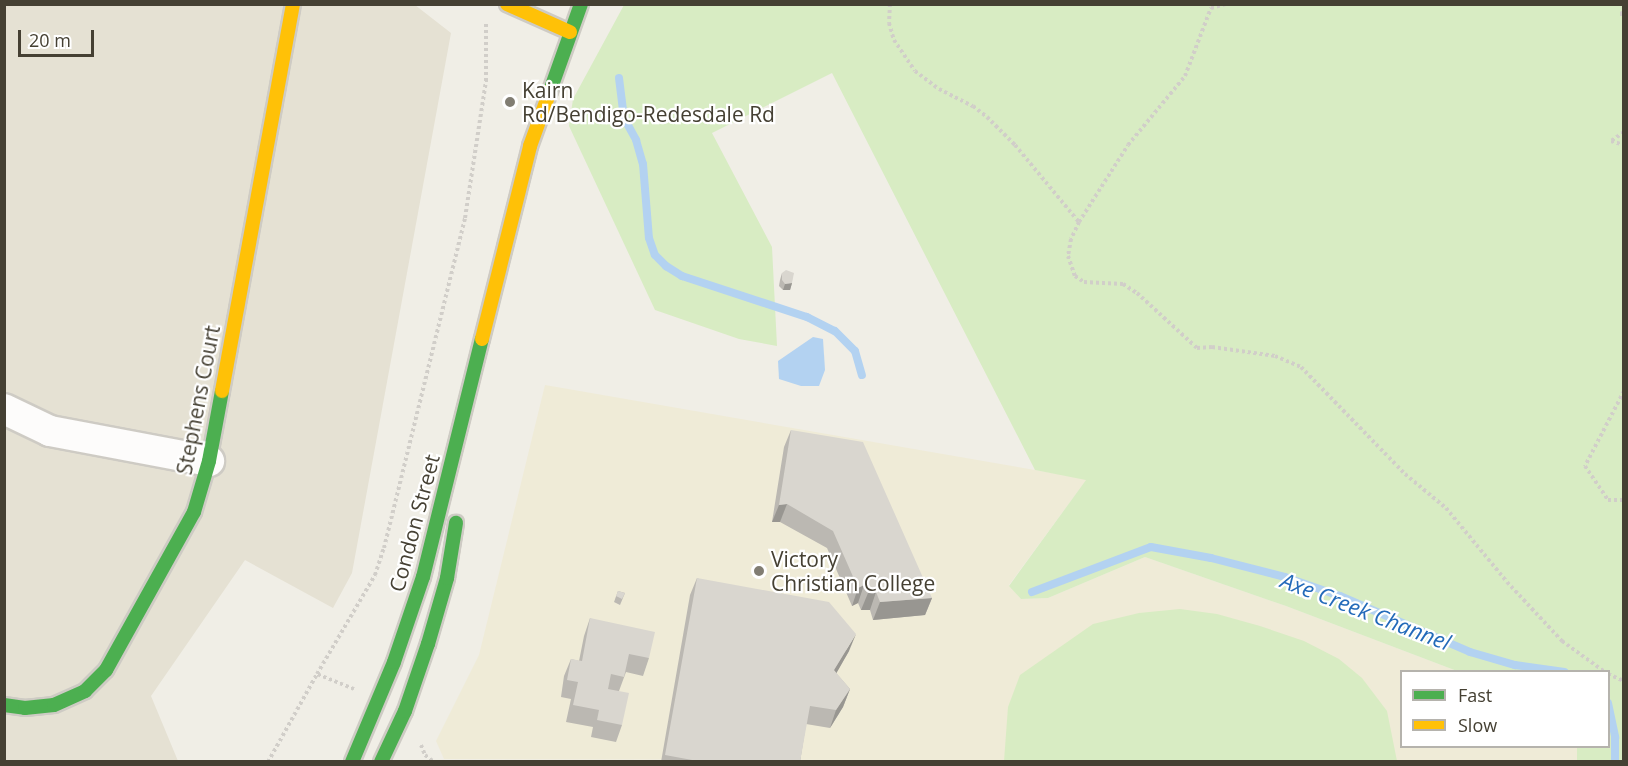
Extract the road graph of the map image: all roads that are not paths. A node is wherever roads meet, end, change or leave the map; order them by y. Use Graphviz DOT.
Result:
graph roads {
  1 [pos="292,4"];
  2 [pos="507,4"];
  3 [pos="580,4"];
  4 [pos="570,32"];
  5 [pos="496,288"];
  6 [pos="4,409"];
  7 [pos="209,461"];
  8 [pos="467,462"];
  9 [pos="459,509"];
  10 [pos="4,705"];
  11 [pos="352,762"];
  12 [pos="381,762"];
  1 -- 7 [label="main road, Stephens Court"];
  2 -- 4 [label="main road"];
  3 -- 4 [label="main road, Condon Street"];
  4 -- 5 [label="main road, Condon Street"];
  5 -- 8 [label="main road, Condon Street"];
  5 -- 11 [label="main road, Condon Street"];
  6 -- 7 [label="street"];
  7 -- 10 [label="main road, Stephens Court"];
  9 -- 12 [label="main road, Condon Street"];
}
